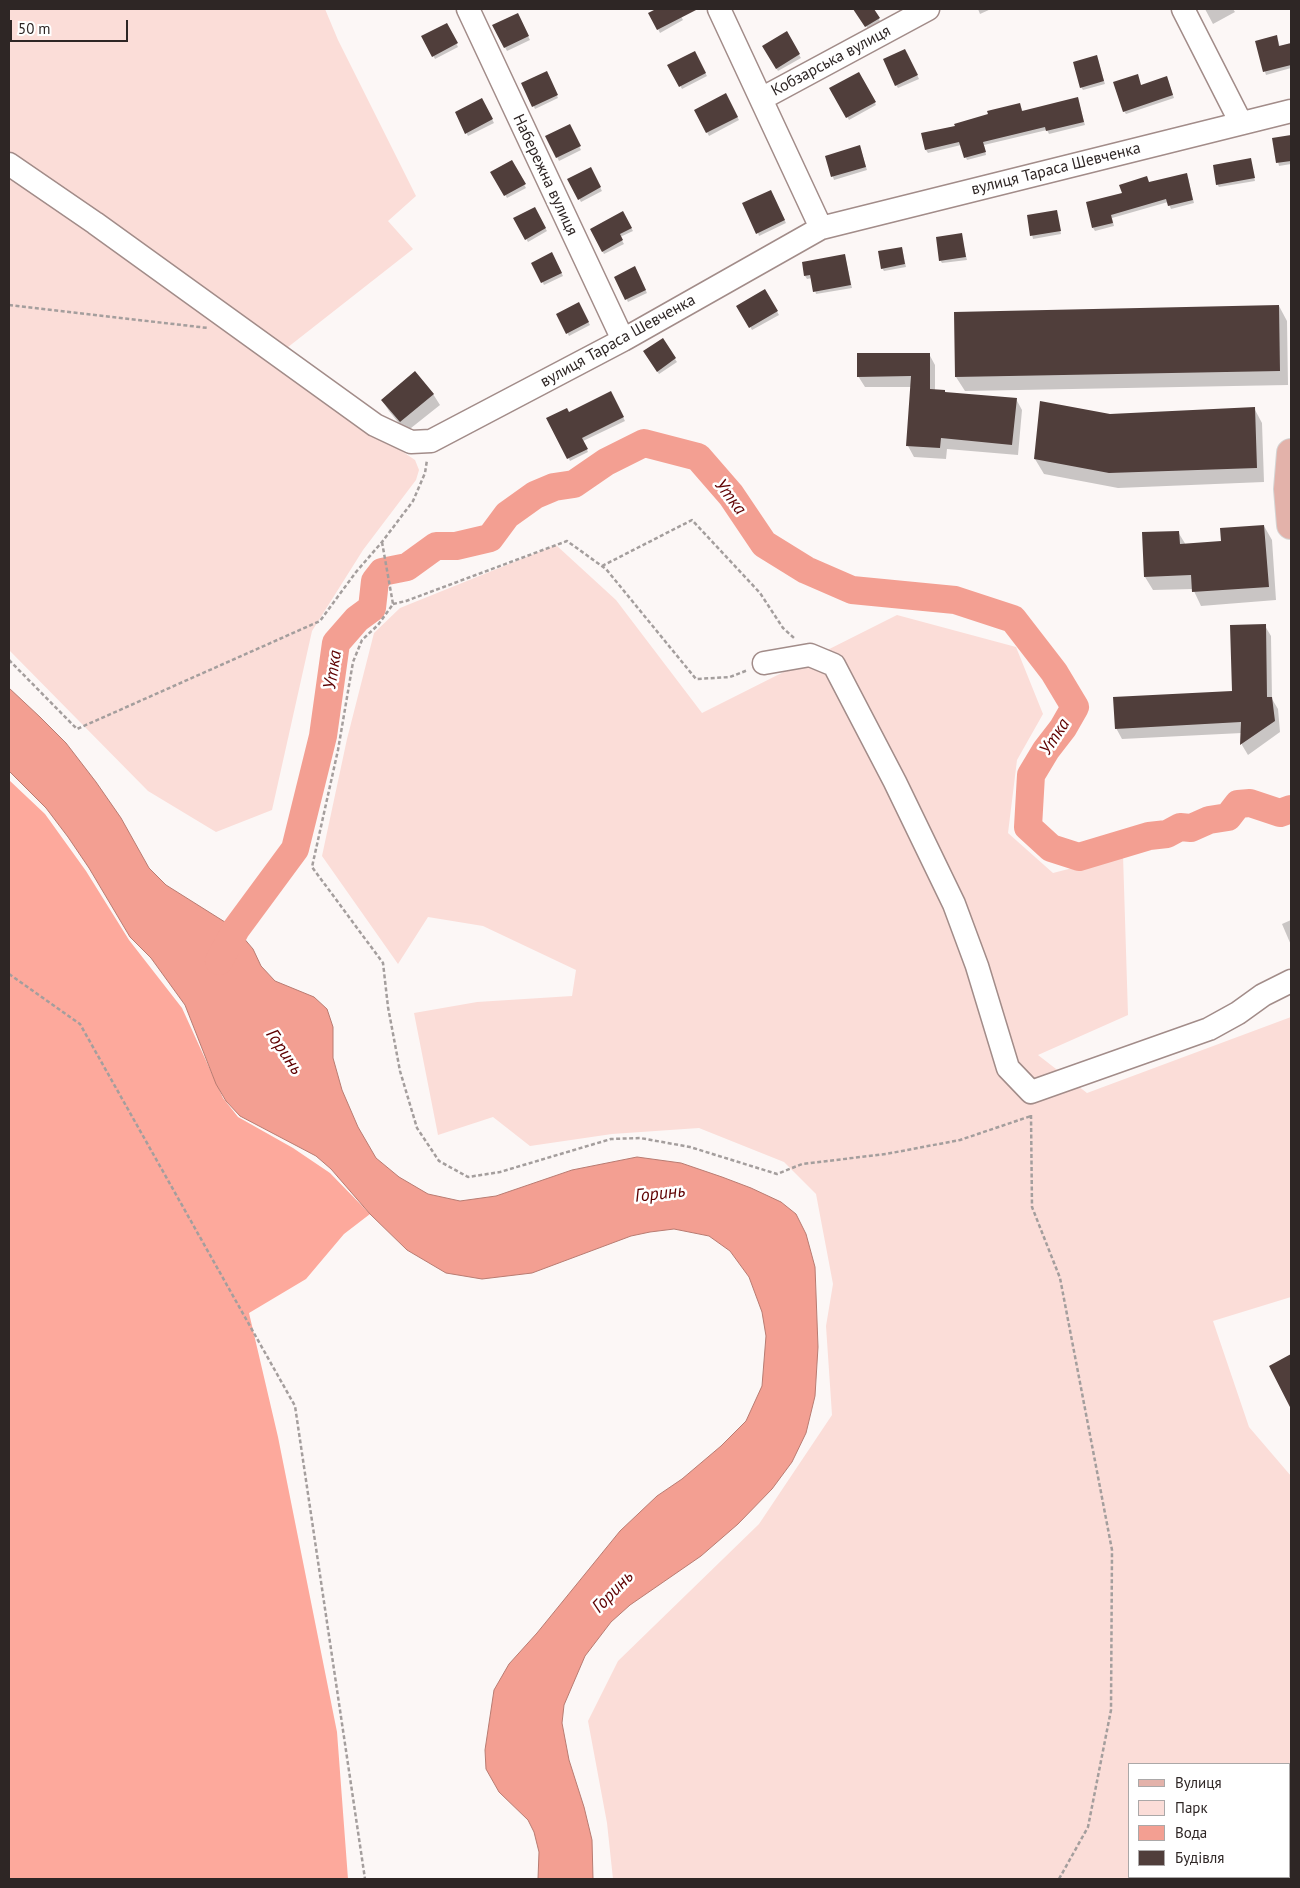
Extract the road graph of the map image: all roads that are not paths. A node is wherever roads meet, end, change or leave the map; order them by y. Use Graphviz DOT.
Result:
graph roads {
  1 [pos="468,9"];
  2 [pos="719,9"];
  3 [pos="928,9"];
  4 [pos="1183,9"];
  5 [pos="761,99"];
  6 [pos="1291,111"];
  7 [pos="1241,123"];
  8 [pos="9,164"];
  9 [pos="821,228"];
  10 [pos="622,340"];
  11 [pos="1291,453"];
  12 [pos="1291,525"];
  13 [pos="764,663"];
  14 [pos="1291,981"];
  1 -- 10 [label="street, Набережна вулиця"];
  2 -- 5 [label="street"];
  3 -- 5 [label="street, Кобзарська вулиця"];
  4 -- 7 [label="street"];
  5 -- 9 [label="street"];
  6 -- 7 [label="street, вулиця Тараса Шевченка"];
  7 -- 9 [label="street, вулиця Тараса Шевченка"];
  8 -- 10 [label="street, вулиця Тараса Шевченка"];
  9 -- 10 [label="street, вулиця Тараса Шевченка"];
  11 -- 12 [label="main road"];
  13 -- 14 [label="street"];
}
